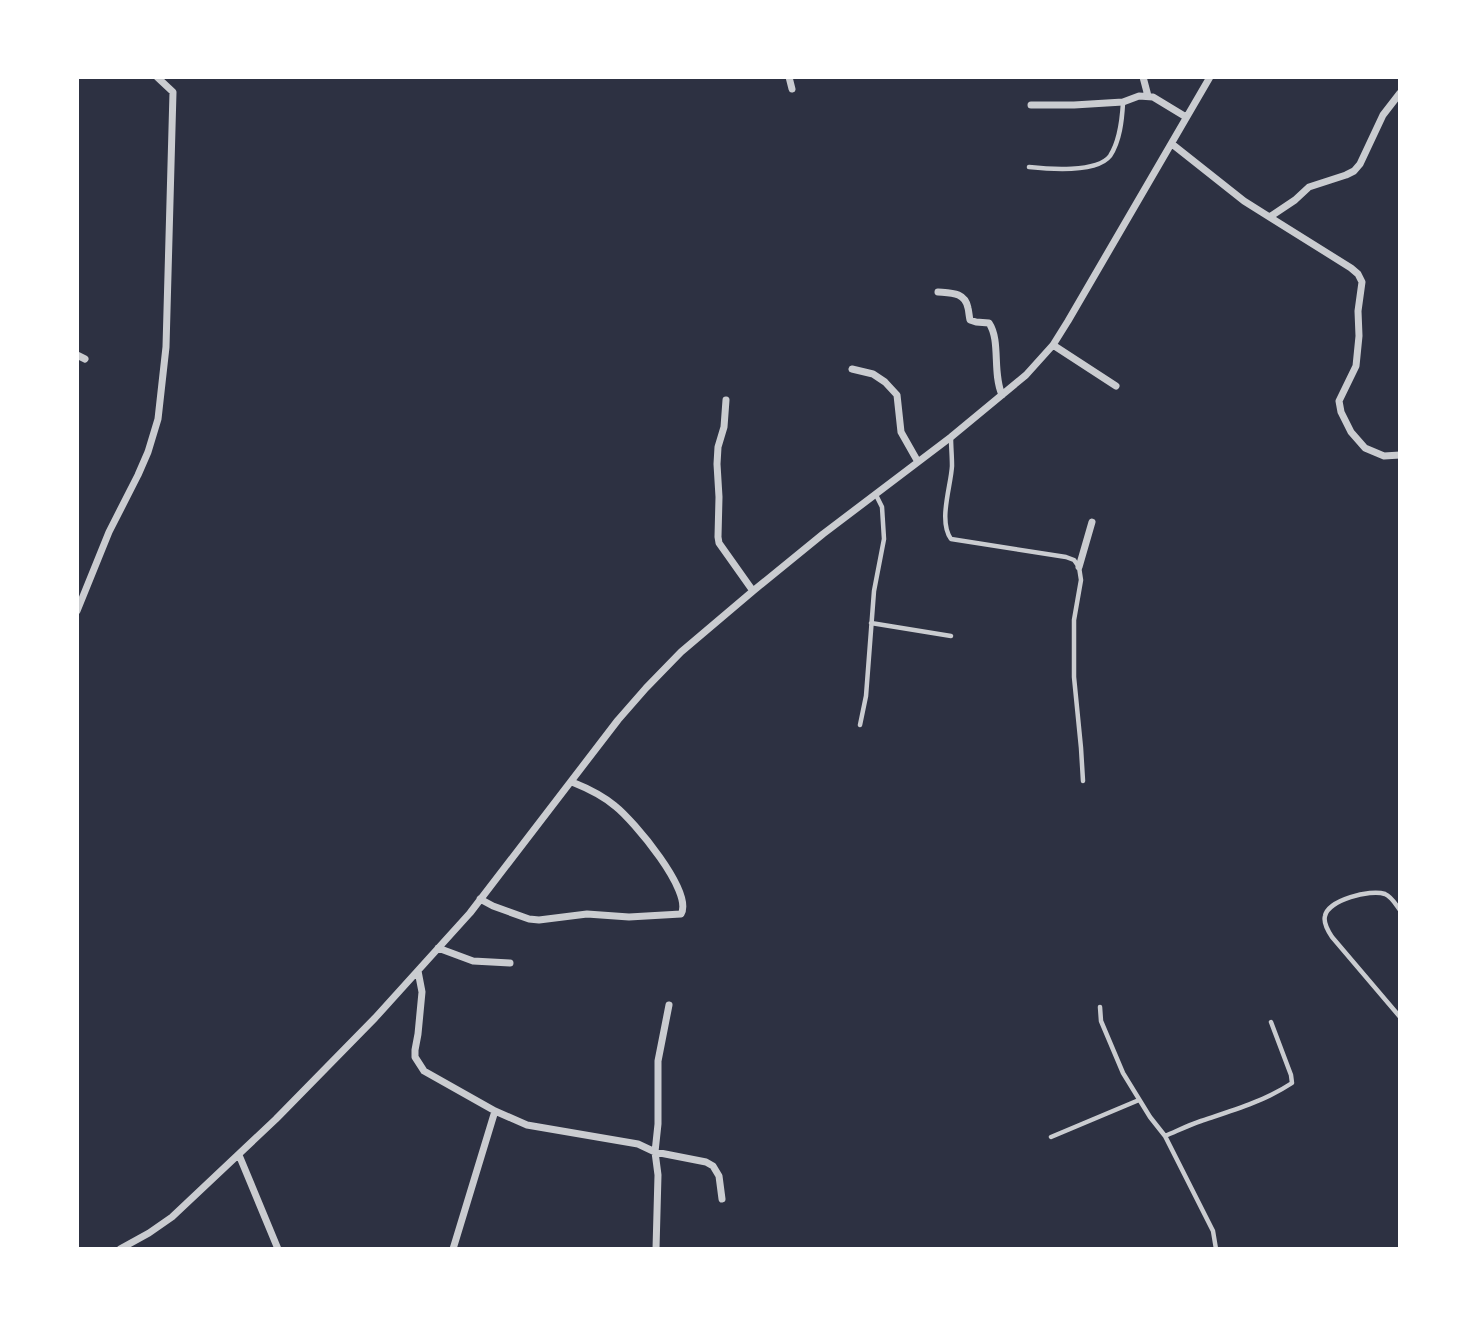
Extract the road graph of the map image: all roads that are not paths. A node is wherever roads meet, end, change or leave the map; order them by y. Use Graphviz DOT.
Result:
graph roads {
  1 [pos="157,77"];
  2 [pos="789,77"];
  3 [pos="1143,77"];
  4 [pos="1210,77"];
  5 [pos="792,89"];
  6 [pos="1400,93"];
  7 [pos="1148,96"];
  8 [pos="1123,102"];
  9 [pos="1031,105"];
  10 [pos="1186,117"];
  11 [pos="1172,144"];
  12 [pos="1029,167"];
  13 [pos="1272,216"];
  14 [pos="938,292"];
  15 [pos="1053,345"];
  16 [pos="852,369"];
  17 [pos="1116,386"];
  18 [pos="1002,395"];
  19 [pos="726,400"];
  20 [pos="951,437"];
  21 [pos="1400,455"];
  22 [pos="918,462"];
  23 [pos="876,495"];
  24 [pos="1092,522"];
  25 [pos="1079,567"];
  26 [pos="753,591"];
  27 [pos="77,611"];
  28 [pos="871,623"];
  29 [pos="951,636"];
  30 [pos="860,724"];
  31 [pos="1083,781"];
  32 [pos="572,782"];
  33 [pos="480,899"];
  34 [pos="1400,910"];
  35 [pos="438,948"];
  36 [pos="510,963"];
  37 [pos="418,971"];
  38 [pos="669,1005"];
  39 [pos="1100,1007"];
  40 [pos="1400,1017"];
  41 [pos="1271,1022"];
  42 [pos="1139,1100"];
  43 [pos="495,1111"];
  44 [pos="1166,1136"];
  45 [pos="1051,1138"];
  46 [pos="655,1152"];
  47 [pos="239,1155"];
  48 [pos="722,1199"];
  49 [pos="120,1249"];
  50 [pos="278,1249"];
  51 [pos="453,1249"];
  52 [pos="656,1249"];
  53 [pos="1216,1249"];
  1 -- 27 [label="street"];
  2 -- 5 [label="street"];
  3 -- 7 [label="street"];
  4 -- 10 [label="street"];
  6 -- 13 [label="street"];
  7 -- 8 [label="street"];
  7 -- 10 [label="street"];
  8 -- 9 [label="street"];
  8 -- 12 [label="lane"];
  10 -- 11 [label="street"];
  11 -- 13 [label="street"];
  11 -- 15 [label="street"];
  13 -- 21 [label="street"];
  14 -- 18 [label="street"];
  15 -- 17 [label="street"];
  15 -- 18 [label="street"];
  16 -- 22 [label="street"];
  18 -- 20 [label="street"];
  19 -- 26 [label="street"];
  20 -- 22 [label="street"];
  20 -- 25 [label="lane"];
  22 -- 23 [label="street"];
  23 -- 26 [label="street"];
  23 -- 28 [label="lane"];
  24 -- 25 [label="street"];
  25 -- 31 [label="lane"];
  26 -- 32 [label="street"];
  28 -- 29 [label="lane"];
  28 -- 30 [label="lane"];
  32 -- 33 [label="street"];
  32 -- 33 [label="street"];
  33 -- 35 [label="street"];
  34 -- 40 [label="lane"];
  35 -- 36 [label="street"];
  35 -- 37 [label="street"];
  37 -- 43 [label="street"];
  37 -- 47 [label="street"];
  38 -- 46 [label="street"];
  39 -- 42 [label="lane"];
  41 -- 44 [label="lane"];
  42 -- 44 [label="lane"];
  42 -- 45 [label="lane"];
  43 -- 46 [label="street"];
  43 -- 51 [label="street"];
  44 -- 53 [label="lane"];
  46 -- 48 [label="street"];
  46 -- 52 [label="street"];
  47 -- 49 [label="street"];
  47 -- 50 [label="street"];
}
